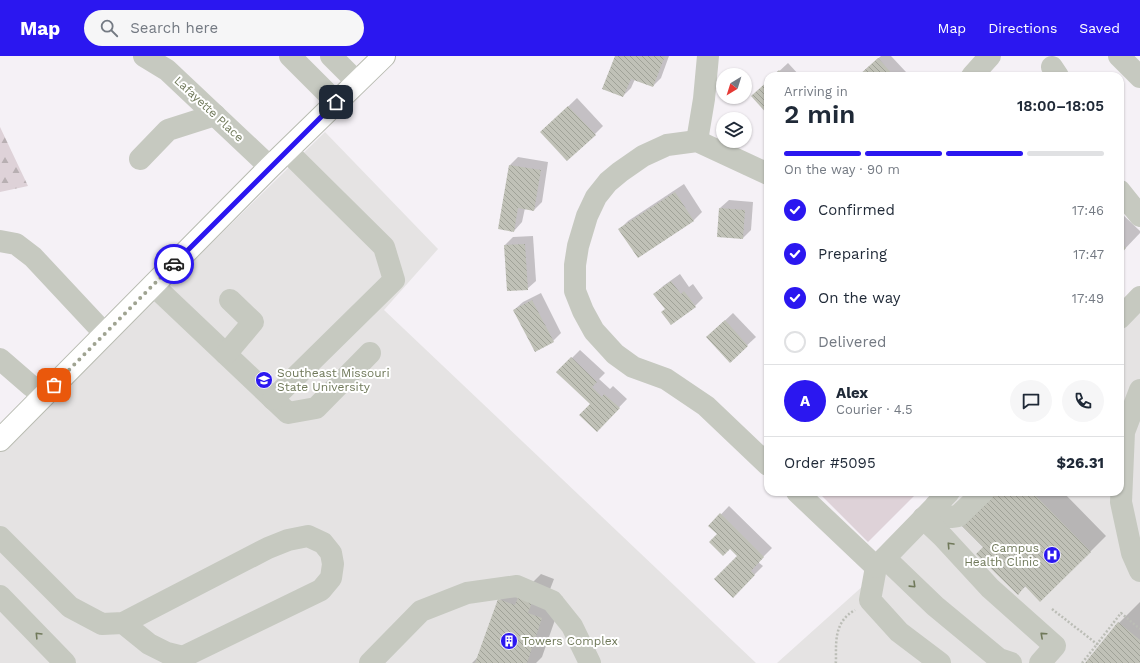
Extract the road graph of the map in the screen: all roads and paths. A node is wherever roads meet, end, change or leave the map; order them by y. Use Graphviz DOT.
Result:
graph roads {
  1 [pos="144,56"];
  2 [pos="290,56"];
  3 [pos="331,56"];
  4 [pos="384,56"];
  5 [pos="708,56"];
  6 [pos="990,56"];
  7 [pos="1119,56"];
  8 [pos="976,72"];
  9 [pos="1140,77"];
  10 [pos="357,82"];
  11 [pos="336,102"];
  12 [pos="215,115"];
  13 [pos="697,140"];
  14 [pos="287,150"];
  15 [pos="140,159"];
  16 [pos="270,167"];
  17 [pos="764,172"];
  18 [pos="1124,196"];
  19 [pos="1140,216"];
  20 [pos="0,241"];
  21 [pos="153,285"];
  22 [pos="1140,297"];
  23 [pos="230,300"];
  24 [pos="1124,314"];
  25 [pos="105,334"];
  26 [pos="370,353"];
  27 [pos="226,354"];
  28 [pos="0,359"];
  29 [pos="1140,390"];
  30 [pos="44,395"];
  31 [pos="274,399"];
  32 [pos="1124,432"];
  33 [pos="0,440"];
  34 [pos="764,461"];
  35 [pos="801,496"];
  36 [pos="979,496"];
  37 [pos="1121,496"];
  38 [pos="936,505"];
  39 [pos="0,537"];
  40 [pos="880,562"];
  41 [pos="1140,571"];
  42 [pos="0,596"];
  43 [pos="870,600"];
  44 [pos="1052,609"];
  45 [pos="122,623"];
  46 [pos="1140,629"];
  47 [pos="1098,643"];
  48 [pos="65,663"];
  49 [pos="370,663"];
  50 [pos="590,663"];
  51 [pos="834,663"];
  52 [pos="940,663"];
  53 [pos="1011,663"];
  54 [pos="1040,663"];
  55 [pos="1082,663"];
  1 -- 12 [label="street, Lafayette Place"];
  2 -- 11 [label="street"];
  3 -- 10 [label="street"];
  4 -- 10 [label="main road"];
  5 -- 13 [label="street"];
  6 -- 8 [label="street"];
  7 -- 9 [label="street"];
  10 -- 11 [label="main road"];
  11 -- 14 [label="main road"];
  12 -- 15 [label="street"];
  12 -- 16 [label="street, Lafayette Place"];
  13 -- 17 [label="street"];
  13 -- 34 [label="street"];
  14 -- 16 [label="main road"];
  14 -- 31 [label="street"];
  16 -- 21 [label="main road"];
  18 -- 19 [label="street"];
  20 -- 25 [label="street"];
  21 -- 25 [label="main road"];
  21 -- 27 [label="street"];
  22 -- 24 [label="street"];
  23 -- 27 [label="street"];
  25 -- 30 [label="main road"];
  26 -- 31 [label="street"];
  27 -- 31 [label="street"];
  28 -- 30 [label="street"];
  29 -- 32 [label="street"];
  30 -- 33 [label="main road"];
  35 -- 40 [label="street"];
  36 -- 38 [label="street"];
  37 -- 41 [label="street"];
  38 -- 40 [label="street"];
  54 -- 38 [label="street, one-way"];
  39 -- 45 [label="street"];
  40 -- 43 [label="street"];
  40 -- 53 [label="street, one-way"];
  48 -- 42 [label="street, one-way"];
  43 -- 51 [label="path"];
  43 -- 52 [label="street"];
  44 -- 47 [label="path"];
  45 -- 45 [label="street"];
  46 -- 47 [label="path"];
  47 -- 55 [label="path"];
  49 -- 50 [label="street"];
}
